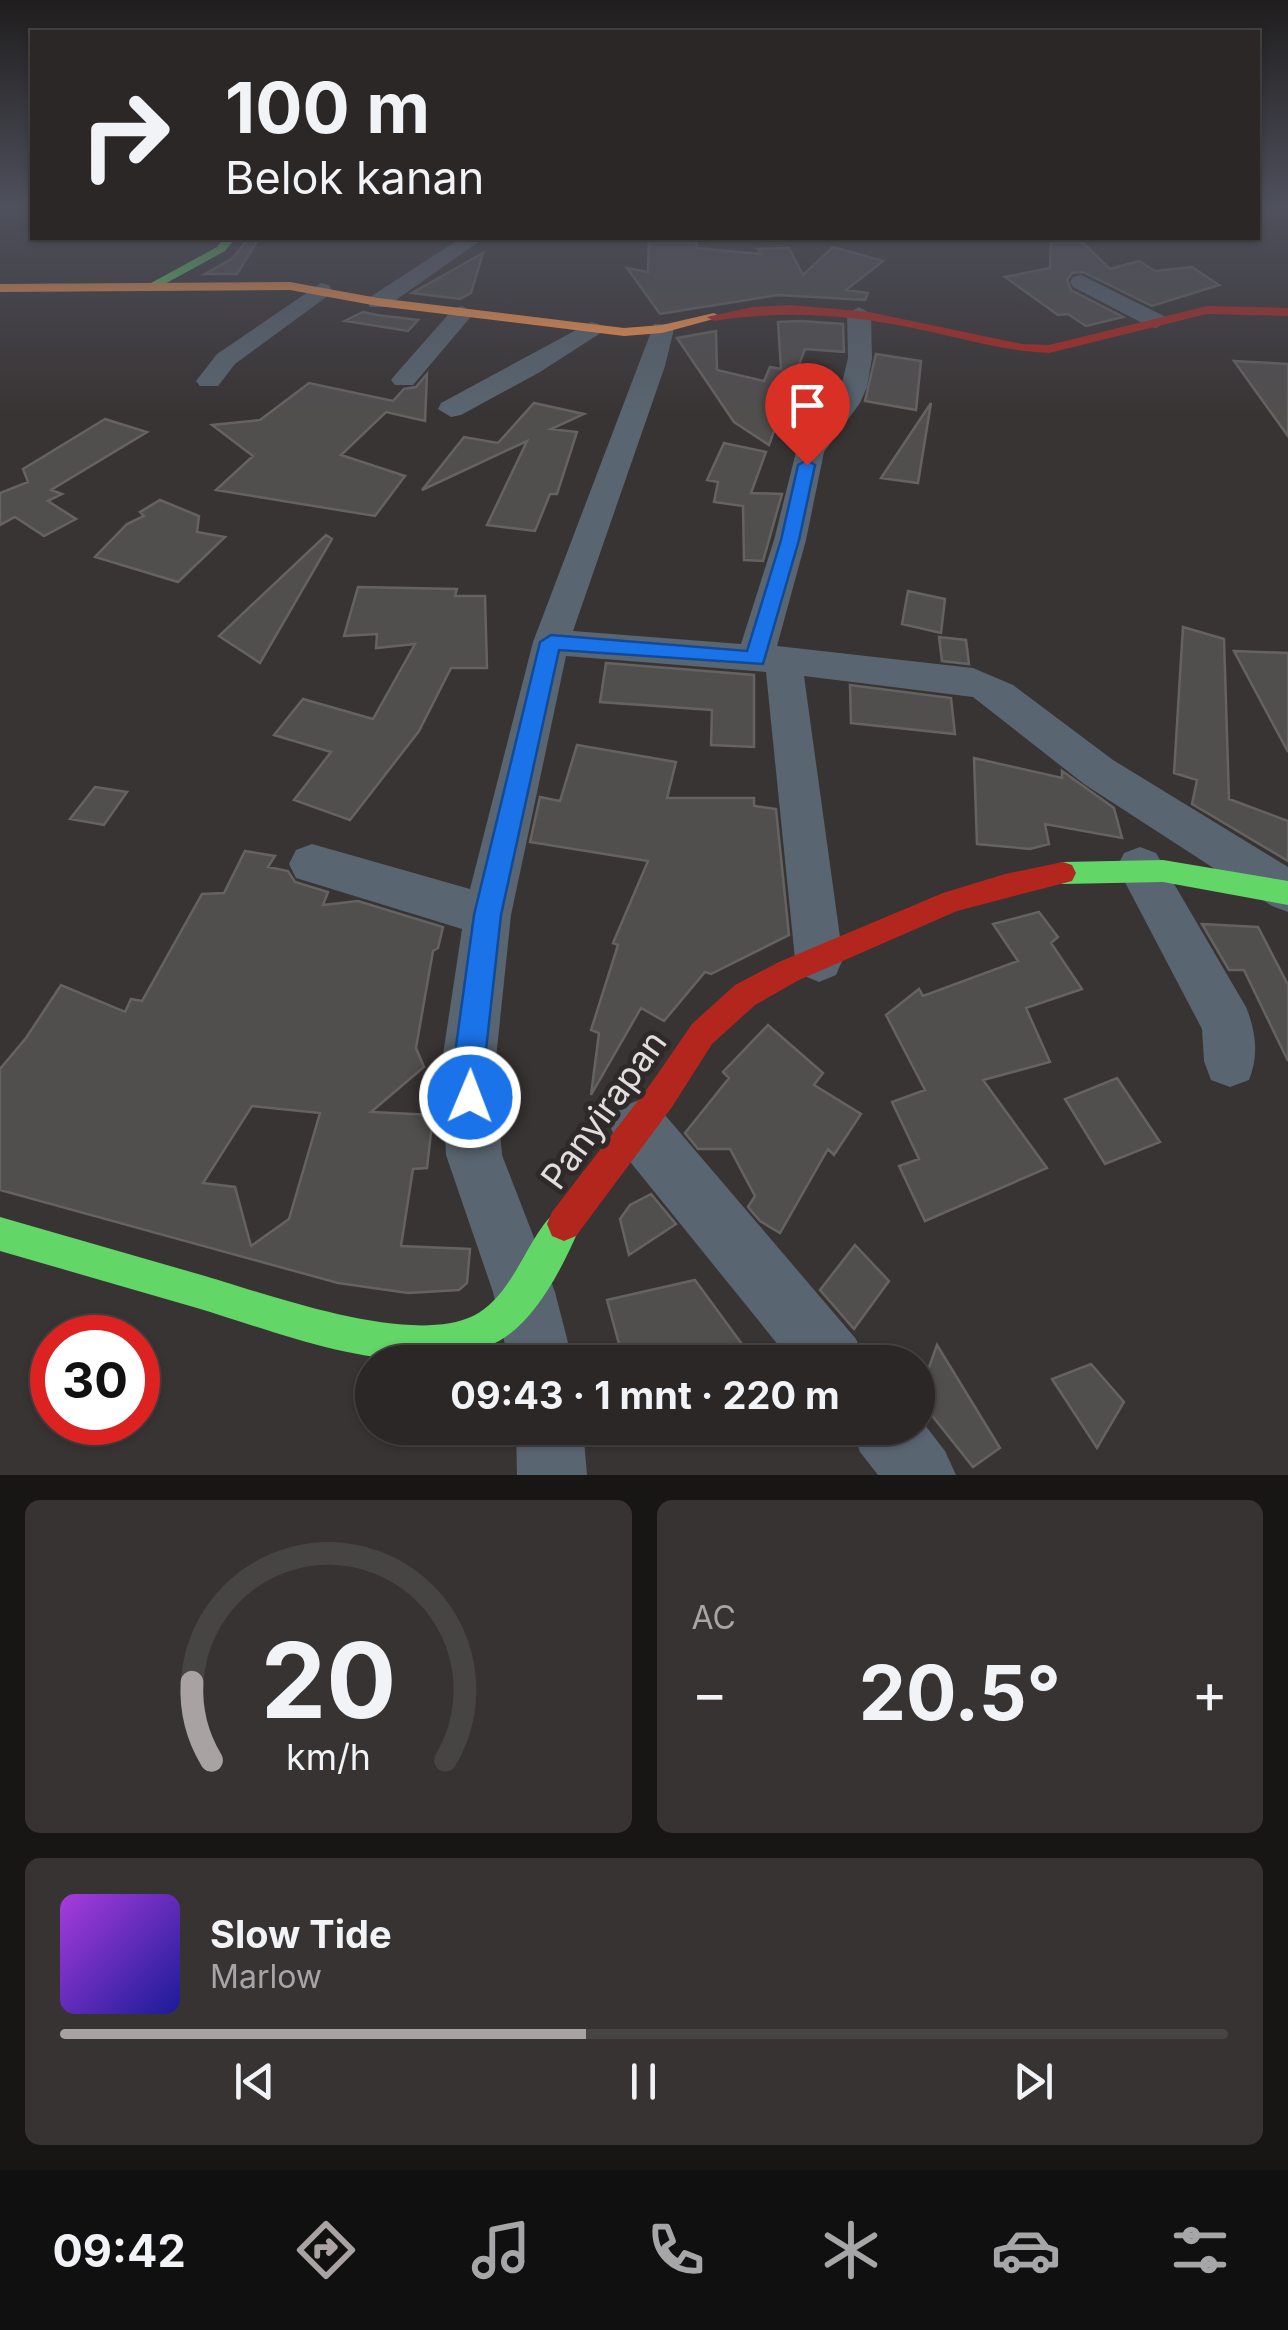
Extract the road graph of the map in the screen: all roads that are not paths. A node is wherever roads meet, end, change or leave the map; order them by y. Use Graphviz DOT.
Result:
graph roads {
  1 [pos="169,276"];
  2 [pos="417,276"];
  3 [pos="1082,282"];
  4 [pos="154,284"];
  5 [pos="0,288"];
  6 [pos="321,290"];
  7 [pos="378,302"];
  8 [pos="1288,312"];
  9 [pos="462,313"];
  10 [pos="860,314"];
  11 [pos="1156,321"];
  12 [pos="591,329"];
  13 [pos="662,329"];
  14 [pos="404,380"];
  15 [pos="208,381"];
  16 [pos="451,409"];
  17 [pos="551,642"];
  18 [pos="769,660"];
  19 [pos="312,864"];
  20 [pos="1140,867"];
  21 [pos="1288,892"];
  22 [pos="487,915"];
  23 [pos="819,958"];
  24 [pos="1230,1061"];
  25 [pos="638,1128"];
  26 [pos="0,1234"];
  27 [pos="524,1292"];
  28 [pos="537,1345"];
  29 [pos="819,1345"];
  30 [pos="551,1445"];
  31 [pos="897,1445"];
  32 [pos="552,1475"];
  33 [pos="921,1475"];
  1 -- 4 [label="street"];
  2 -- 7 [label="street"];
  3 -- 11 [label="street"];
  4 -- 5 [label="street"];
  4 -- 6 [label="street"];
  6 -- 7 [label="street"];
  6 -- 15 [label="street"];
  7 -- 9 [label="street"];
  8 -- 11 [label="street"];
  9 -- 12 [label="street"];
  9 -- 14 [label="street"];
  10 -- 11 [label="street"];
  10 -- 13 [label="street"];
  10 -- 18 [label="street"];
  12 -- 13 [label="street"];
  12 -- 16 [label="street"];
  13 -- 17 [label="street"];
  17 -- 18 [label="street"];
  17 -- 22 [label="street"];
  18 -- 21 [label="street"];
  18 -- 23 [label="street"];
  19 -- 22 [label="street"];
  20 -- 21 [label="street, Panyirapan"];
  20 -- 23 [label="street, Panyirapan"];
  20 -- 24 [label="street"];
  22 -- 27 [label="street"];
  23 -- 25 [label="street, Panyirapan"];
  25 -- 27 [label="street, Panyirapan"];
  25 -- 29 [label="street"];
  26 -- 27 [label="street, Panyirapan"];
  27 -- 28 [label="street"];
  30 -- 32 [label="street"];
  31 -- 33 [label="street"];
}
